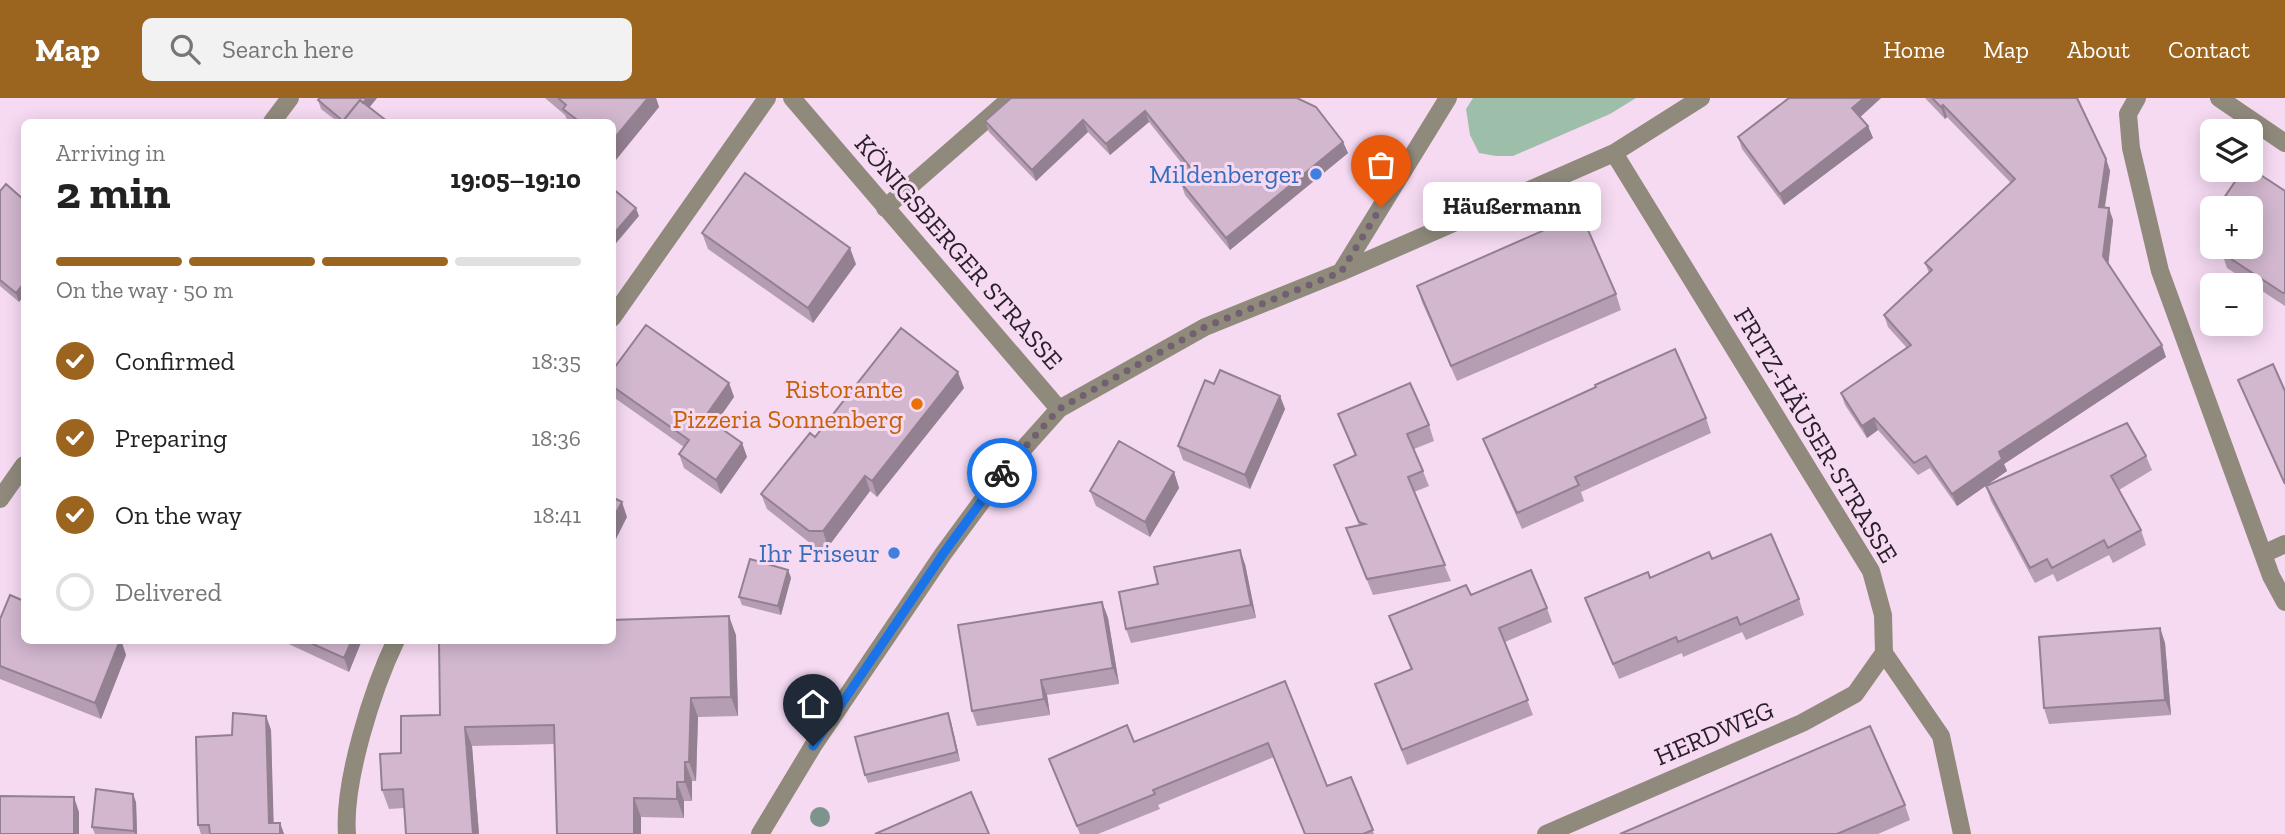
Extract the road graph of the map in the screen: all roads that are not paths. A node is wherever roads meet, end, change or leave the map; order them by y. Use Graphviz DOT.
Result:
graph roads {
  1 [pos="290,98"];
  2 [pos="767,98"];
  3 [pos="792,98"];
  4 [pos="1011,98"];
  5 [pos="1448,98"];
  6 [pos="1701,98"];
  7 [pos="2137,98"];
  8 [pos="2219,98"];
  9 [pos="274,119"];
  10 [pos="2285,143"];
  11 [pos="1614,153"];
  12 [pos="885,208"];
  13 [pos="1341,272"];
  14 [pos="616,312"];
  15 [pos="1059,409"];
  16 [pos="21,470"];
  17 [pos="0,499"];
  18 [pos="2285,544"];
  19 [pos="2263,554"];
  20 [pos="2285,602"];
  21 [pos="394,644"];
  22 [pos="1884,653"];
  23 [pos="347,834"];
  24 [pos="760,834"];
  25 [pos="1546,834"];
  26 [pos="1962,834"];
  1 -- 9 [label="street"];
  2 -- 14 [label="street"];
  3 -- 12 [label="street, KÖNIGSBERGER STRASSE"];
  4 -- 12 [label="street"];
  5 -- 13 [label="street"];
  6 -- 11 [label="street"];
  7 -- 19 [label="street"];
  8 -- 10 [label="street"];
  11 -- 13 [label="street"];
  11 -- 22 [label="street, FRITZ-HÄUSER-STRASSE"];
  12 -- 15 [label="street, KÖNIGSBERGER STRASSE"];
  13 -- 15 [label="street"];
  15 -- 24 [label="street"];
  16 -- 17 [label="street"];
  18 -- 19 [label="street"];
  19 -- 20 [label="street"];
  21 -- 23 [label="street"];
  22 -- 25 [label="street, HERDWEG"];
  22 -- 26 [label="street"];
}
